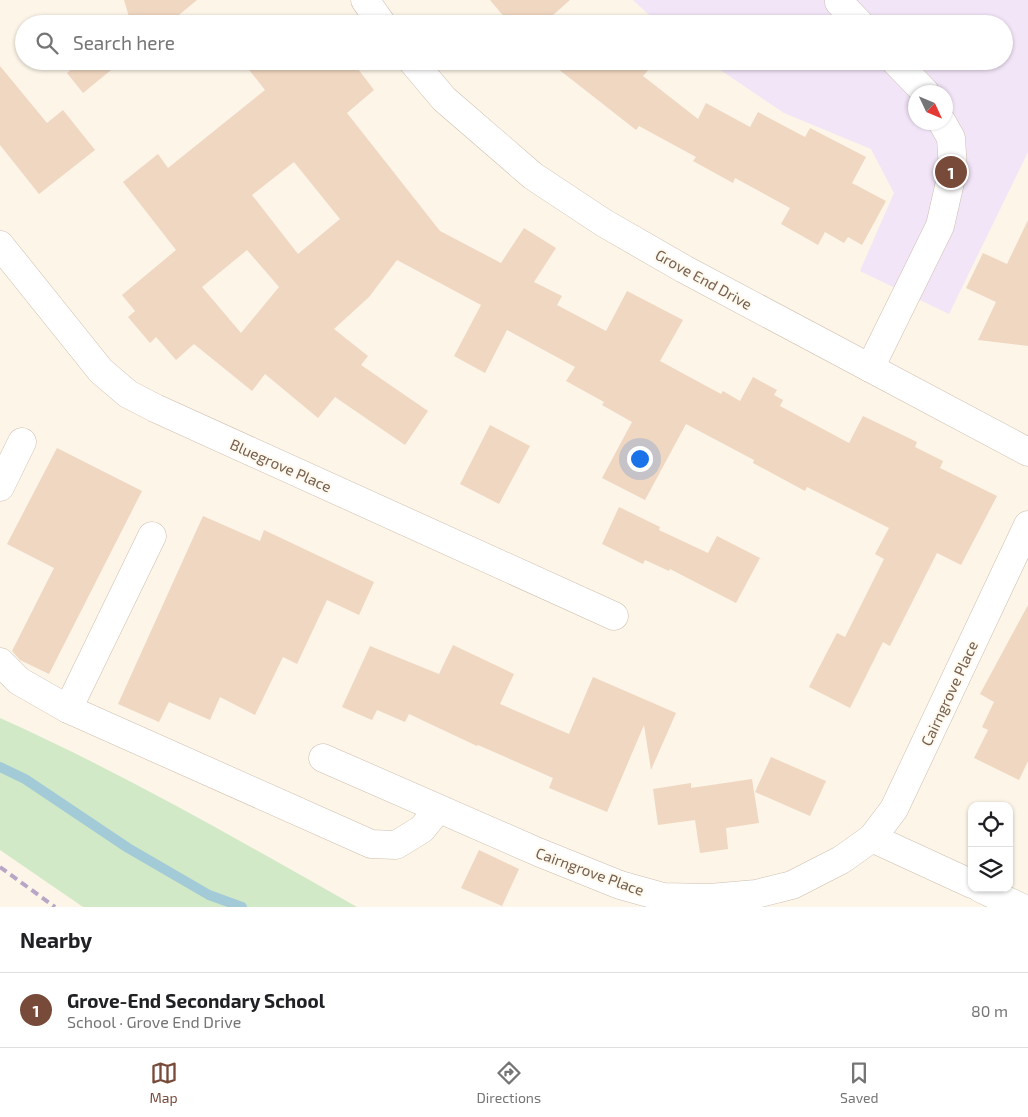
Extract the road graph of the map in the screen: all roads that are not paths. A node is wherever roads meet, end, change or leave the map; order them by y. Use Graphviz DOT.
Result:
graph roads {
  1 [pos="365,0"];
  2 [pos="839,2"];
  3 [pos="376,15"];
  4 [pos="851,15"];
  5 [pos="420,70"];
  6 [pos="904,70"];
  7 [pos="918,85"];
  8 [pos="946,130"];
  9 [pos="0,245"];
  10 [pos="870,368"];
  11 [pos="22,442"];
  12 [pos="1028,452"];
  13 [pos="0,487"];
  14 [pos="1028,525"];
  15 [pos="152,536"];
  16 [pos="614,616"];
  17 [pos="0,662"];
  18 [pos="68,709"];
  19 [pos="323,758"];
  20 [pos="438,809"];
  21 [pos="872,838"];
  22 [pos="968,882"];
  23 [pos="988,892"];
  24 [pos="1020,907"];
  1 -- 3 [label="street"];
  2 -- 4 [label="street"];
  5 -- 10 [label="street, Grove End Drive"];
  6 -- 7 [label="street"];
  8 -- 10 [label="street"];
  9 -- 16 [label="street, Bluegrove Place"];
  10 -- 12 [label="street, Grove End Drive"];
  11 -- 13 [label="street"];
  14 -- 21 [label="street, Cairngrove Place"];
  15 -- 18 [label="street"];
  17 -- 18 [label="street"];
  18 -- 20 [label="street"];
  19 -- 20 [label="street, Cairngrove Place"];
  20 -- 21 [label="street, Cairngrove Place"];
  21 -- 22 [label="street"];
  23 -- 24 [label="street"];
}
